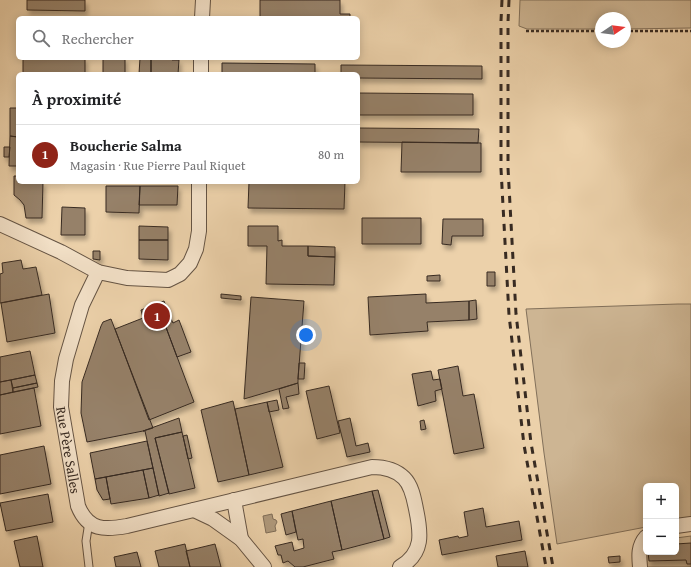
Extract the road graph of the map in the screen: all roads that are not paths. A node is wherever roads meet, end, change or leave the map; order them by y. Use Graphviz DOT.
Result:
graph roads {
  1 [pos="203,0"];
  2 [pos="202,16"];
  3 [pos="202,60"];
  4 [pos="201,72"];
  5 [pos="199,184"];
  6 [pos="0,224"];
  7 [pos="98,272"];
  8 [pos="234,500"];
  9 [pos="194,510"];
  10 [pos="89,522"];
  11 [pos="691,524"];
  12 [pos="679,526"];
  13 [pos="241,539"];
  14 [pos="643,540"];
  15 [pos="89,567"];
  16 [pos="264,567"];
  17 [pos="400,567"];
  18 [pos="640,567"];
  1 -- 2 [label="street"];
  3 -- 4 [label="street"];
  5 -- 7 [label="street"];
  6 -- 7 [label="street"];
  7 -- 10 [label="street, Rue Père Salles"];
  8 -- 9 [label="street"];
  8 -- 13 [label="street"];
  8 -- 17 [label="street"];
  9 -- 10 [label="street"];
  9 -- 13 [label="street"];
  10 -- 15 [label="lane"];
  11 -- 12 [label="street"];
  13 -- 16 [label="street"];
  14 -- 18 [label="street"];
}
